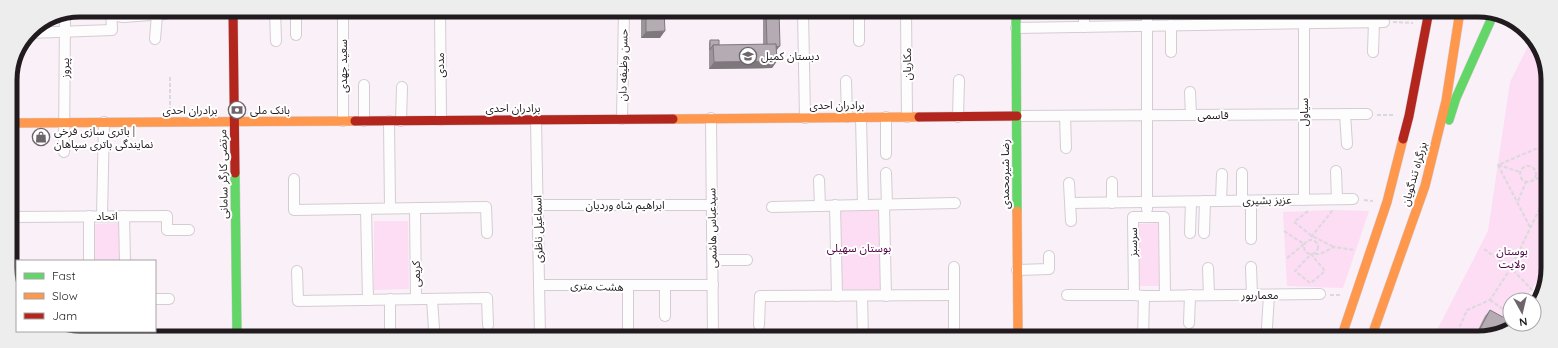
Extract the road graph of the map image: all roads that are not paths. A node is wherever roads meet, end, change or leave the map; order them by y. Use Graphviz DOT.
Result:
graph roads {
  1 [pos="111,17"];
  2 [pos="160,17"];
  3 [pos="233,17"];
  4 [pos="275,17"];
  5 [pos="296,17"];
  6 [pos="343,17"];
  7 [pos="440,17"];
  8 [pos="624,17"];
  9 [pos="803,17"];
  10 [pos="858,17"];
  11 [pos="906,17"];
  12 [pos="1016,17"];
  13 [pos="1084,17"];
  14 [pos="1147,17"];
  15 [pos="1304,17"];
  16 [pos="1428,17"];
  17 [pos="1459,17"];
  18 [pos="1492,18"];
  19 [pos="65,19"];
  20 [pos="1304,23"];
  21 [pos="1171,25"];
  22 [pos="1147,26"];
  23 [pos="1084,27"];
  24 [pos="1016,28"];
  25 [pos="65,32"];
  26 [pos="38,33"];
  27 [pos="296,35"];
  28 [pos="155,39"];
  29 [pos="276,41"];
  30 [pos="859,41"];
  31 [pos="1171,52"];
  32 [pos="1373,52"];
  33 [pos="959,80"];
  34 [pos="846,81"];
  35 [pos="364,85"];
  36 [pos="402,87"];
  37 [pos="1190,92"];
  38 [pos="1345,114"];
  39 [pos="1367,114"];
  40 [pos="1147,115"];
  41 [pos="1191,115"];
  42 [pos="1304,115"];
  43 [pos="1017,116"];
  44 [pos="1065,116"];
  45 [pos="847,117"];
  46 [pos="861,117"];
  47 [pos="886,117"];
  48 [pos="907,117"];
  49 [pos="958,117"];
  50 [pos="711,118"];
  51 [pos="805,118"];
  52 [pos="622,119"];
  53 [pos="440,120"];
  54 [pos="536,120"];
  55 [pos="343,121"];
  56 [pos="364,121"];
  57 [pos="389,121"];
  58 [pos="401,121"];
  59 [pos="65,122"];
  60 [pos="104,122"];
  61 [pos="234,122"];
  62 [pos="17,123"];
  63 [pos="1346,144"];
  64 [pos="1066,148"];
  65 [pos="64,152"];
  66 [pos="886,154"];
  67 [pos="1336,170"];
  68 [pos="886,173"];
  69 [pos="1242,173"];
  70 [pos="1222,174"];
  71 [pos="294,179"];
  72 [pos="819,180"];
  73 [pos="1112,182"];
  74 [pos="1069,183"];
  75 [pos="1425,186"];
  76 [pos="1337,199"];
  77 [pos="1353,199"];
  78 [pos="1304,200"];
  79 [pos="1205,201"];
  80 [pos="1221,201"];
  81 [pos="1246,201"];
  82 [pos="1148,202"];
  83 [pos="1191,202"];
  84 [pos="1071,203"];
  85 [pos="1112,203"];
  86 [pos="712,204"];
  87 [pos="955,204"];
  88 [pos="538,205"];
  89 [pos="835,205"];
  90 [pos="863,205"];
  91 [pos="886,205"];
  92 [pos="772,206"];
  93 [pos="820,206"];
  94 [pos="390,208"];
  95 [pos="415,208"];
  96 [pos="366,209"];
  97 [pos="89,216"];
  98 [pos="102,216"];
  99 [pos="124,216"];
  100 [pos="17,217"];
  101 [pos="1147,217"];
  102 [pos="1071,221"];
  103 [pos="189,230"];
  104 [pos="487,233"];
  105 [pos="1190,233"];
  106 [pos="1204,233"];
  107 [pos="1251,239"];
  108 [pos="1049,256"];
  109 [pos="89,260"];
  110 [pos="124,260"];
  111 [pos="713,260"];
  112 [pos="747,260"];
  113 [pos="954,267"];
  114 [pos="1251,267"];
  115 [pos="1208,268"];
  116 [pos="1017,270"];
  117 [pos="297,271"];
  118 [pos="539,285"];
  119 [pos="628,285"];
  120 [pos="665,285"];
  121 [pos="713,285"];
  122 [pos="1320,294"];
  123 [pos="954,295"];
  124 [pos="1067,295"];
  125 [pos="1139,295"];
  126 [pos="1165,295"];
  127 [pos="1190,295"];
  128 [pos="1209,295"];
  129 [pos="1252,295"];
  130 [pos="1269,295"];
  131 [pos="837,296"];
  132 [pos="862,296"];
  133 [pos="886,296"];
  134 [pos="156,299"];
  135 [pos="169,299"];
  136 [pos="416,299"];
  137 [pos="432,299"];
  138 [pos="368,300"];
  139 [pos="390,300"];
  140 [pos="665,316"];
  141 [pos="1189,323"];
  142 [pos="488,325"];
  143 [pos="759,325"];
  144 [pos="1267,327"];
  145 [pos="434,328"];
  146 [pos="954,329"];
  147 [pos="237,331"];
  148 [pos="390,331"];
  149 [pos="540,331"];
  150 [pos="628,331"];
  151 [pos="713,331"];
  152 [pos="863,331"];
  153 [pos="1018,331"];
  154 [pos="1142,331"];
  155 [pos="1343,331"];
  156 [pos="1373,331"];
  1 -- 25 [label="street"];
  2 -- 28 [label="street"];
  3 -- 61 [label="main road, مرتضی کارگر سامانی"];
  4 -- 29 [label="street"];
  5 -- 27 [label="street"];
  6 -- 55 [label="street, سعید جهدی"];
  7 -- 53 [label="street, مددی"];
  8 -- 52 [label="street, حسن وظیفه دان"];
  9 -- 51 [label="street"];
  10 -- 30 [label="street"];
  11 -- 48 [label="street, مکاریان"];
  12 -- 24 [label="main road, رضا شیرمحمدی"];
  13 -- 23 [label="street"];
  14 -- 22 [label="street"];
  15 -- 20 [label="street, سیاول"];
  16 -- 155 [label="main road, بزرگراه تندگویان"];
  17 -- 75 [label="main road, بزرگراه تندگویان"];
  18 -- 75 [label="main road"];
  19 -- 25 [label="street, پیروز"];
  20 -- 21 [label="street"];
  20 -- 32 [label="street"];
  20 -- 42 [label="street, سیاول"];
  21 -- 22 [label="street"];
  21 -- 31 [label="street"];
  22 -- 23 [label="street"];
  22 -- 40 [label="street"];
  23 -- 24 [label="street"];
  24 -- 43 [label="main road, رضا شیرمحمدی"];
  25 -- 26 [label="street"];
  25 -- 59 [label="street, پیروز"];
  33 -- 49 [label="street"];
  34 -- 45 [label="street"];
  35 -- 56 [label="street"];
  36 -- 58 [label="street"];
  37 -- 41 [label="street"];
  38 -- 39 [label="street, قاسمی"];
  38 -- 42 [label="street, قاسمی"];
  38 -- 63 [label="street"];
  40 -- 41 [label="street, قاسمی"];
  40 -- 44 [label="street, قاسمی"];
  40 -- 82 [label="street"];
  41 -- 42 [label="street, قاسمی"];
  42 -- 78 [label="street, سیاول"];
  43 -- 44 [label="street, قاسمی"];
  43 -- 49 [label="main road, برادران احدی"];
  43 -- 116 [label="main road, رضا شیرمحمدی"];
  44 -- 64 [label="street"];
  45 -- 46 [label="main road, برادران احدی"];
  45 -- 51 [label="main road, برادران احدی"];
  46 -- 47 [label="main road, برادران احدی"];
  46 -- 90 [label="street"];
  47 -- 48 [label="main road, برادران احدی"];
  47 -- 66 [label="street"];
  48 -- 49 [label="main road, برادران احدی"];
  50 -- 51 [label="main road, برادران احدی"];
  50 -- 52 [label="main road, برادران احدی"];
  50 -- 86 [label="street, سیدعباس هاشمی"];
  52 -- 54 [label="main road, برادران احدی"];
  53 -- 54 [label="main road, برادران احدی"];
  53 -- 58 [label="main road, برادران احدی"];
  54 -- 88 [label="street, اسماعیل ناظری"];
  55 -- 56 [label="main road, برادران احدی"];
  55 -- 61 [label="main road, برادران احدی"];
  56 -- 57 [label="main road, برادران احدی"];
  57 -- 58 [label="main road, برادران احدی"];
  57 -- 94 [label="street"];
  59 -- 60 [label="main road, برادران احدی"];
  59 -- 62 [label="main road, برادران احدی"];
  59 -- 65 [label="street, پیروز"];
  60 -- 61 [label="main road, برادران احدی"];
  60 -- 98 [label="street"];
  61 -- 147 [label="main road, مرتضی کارگر سامانی"];
  67 -- 76 [label="street"];
  68 -- 91 [label="street"];
  69 -- 81 [label="street"];
  70 -- 80 [label="street"];
  71 -- 96 [label="street"];
  72 -- 93 [label="street"];
  73 -- 85 [label="street"];
  74 -- 84 [label="street"];
  75 -- 156 [label="main road, بزرگراه تندگویان"];
  76 -- 77 [label="street, عزیز بشیری"];
  76 -- 78 [label="street, عزیز بشیری"];
  78 -- 81 [label="street, عزیز بشیری"];
  79 -- 80 [label="street, عزیز بشیری"];
  79 -- 83 [label="street, عزیز بشیری"];
  79 -- 106 [label="street"];
  80 -- 81 [label="street, عزیز بشیری"];
  81 -- 107 [label="street"];
  82 -- 83 [label="street, عزیز بشیری"];
  82 -- 85 [label="street, عزیز بشیری"];
  82 -- 101 [label="street"];
  83 -- 105 [label="street"];
  84 -- 85 [label="street, عزیز بشیری"];
  84 -- 102 [label="street"];
  86 -- 88 [label="street, ابراهیم شاه وردیان"];
  86 -- 111 [label="street, سیدعباس هاشمی"];
  87 -- 91 [label="street"];
  88 -- 118 [label="street, اسماعیل ناظری"];
  89 -- 90 [label="street"];
  89 -- 93 [label="street"];
  89 -- 131 [label="street"];
  90 -- 91 [label="street"];
  91 -- 133 [label="street"];
  92 -- 93 [label="street"];
  94 -- 95 [label="street"];
  94 -- 96 [label="street"];
  95 -- 104 [label="street"];
  95 -- 136 [label="street, کریمی"];
  96 -- 138 [label="street"];
  97 -- 98 [label="street, اتحاد"];
  97 -- 100 [label="street"];
  97 -- 109 [label="street, اتحاد"];
  98 -- 99 [label="street, اتحاد"];
  99 -- 103 [label="street"];
  99 -- 110 [label="street, اتحاد"];
  101 -- 125 [label="street, سرسبز"];
  101 -- 126 [label="street, سرسبز"];
  108 -- 116 [label="street"];
  111 -- 112 [label="street"];
  111 -- 121 [label="street, سیدعباس هاشمی"];
  113 -- 123 [label="street"];
  114 -- 129 [label="street"];
  115 -- 128 [label="street"];
  116 -- 153 [label="main road, رضا شیرمحمدی"];
  117 -- 138 [label="street, کریمی"];
  118 -- 119 [label="street, هشت متری"];
  118 -- 149 [label="street, اسماعیل ناظری"];
  119 -- 120 [label="street"];
  119 -- 150 [label="street, هشت متری"];
  120 -- 121 [label="street"];
  120 -- 140 [label="street"];
  121 -- 151 [label="street, سیدعباس هاشمی"];
  122 -- 130 [label="street, معمارپور"];
  123 -- 133 [label="street"];
  123 -- 146 [label="street"];
  124 -- 125 [label="street"];
  125 -- 126 [label="street"];
  125 -- 154 [label="street"];
  126 -- 127 [label="street, معمارپور"];
  127 -- 128 [label="street, معمارپور"];
  127 -- 141 [label="street"];
  128 -- 129 [label="street, معمارپور"];
  129 -- 130 [label="street, معمارپور"];
  130 -- 144 [label="street"];
  131 -- 132 [label="street"];
  131 -- 143 [label="street"];
  132 -- 133 [label="street"];
  132 -- 152 [label="street"];
  134 -- 135 [label="street"];
  136 -- 137 [label="street"];
  136 -- 139 [label="street, کریمی"];
  137 -- 142 [label="street"];
  137 -- 145 [label="street"];
  138 -- 139 [label="street, کریمی"];
  139 -- 148 [label="street"];
}
